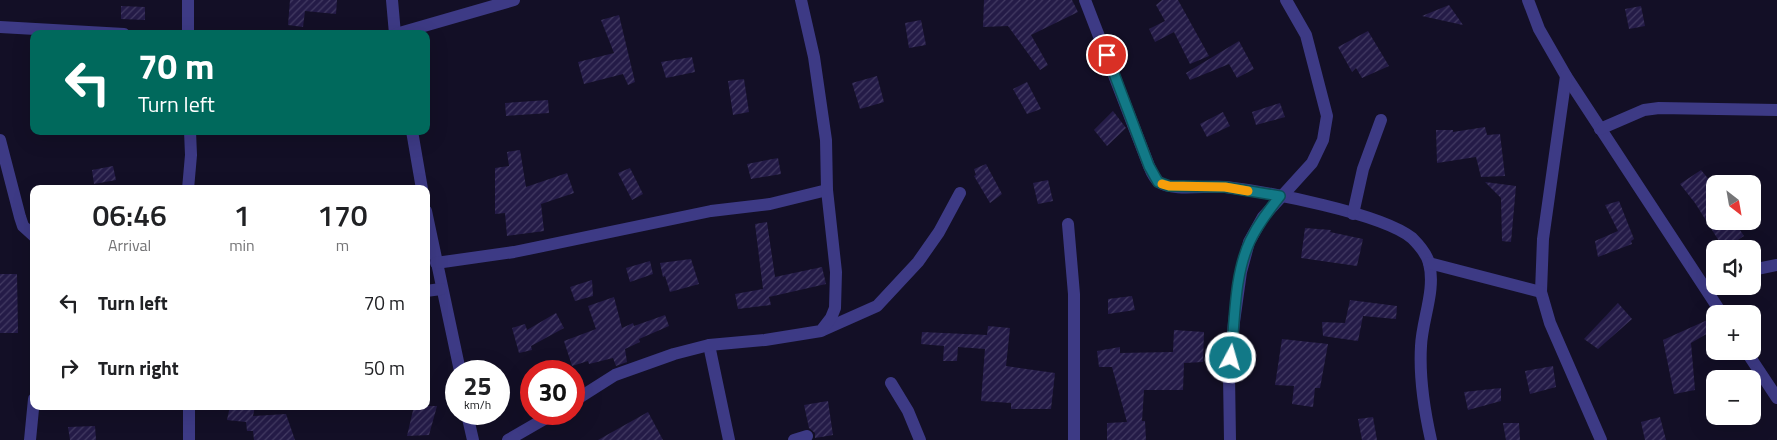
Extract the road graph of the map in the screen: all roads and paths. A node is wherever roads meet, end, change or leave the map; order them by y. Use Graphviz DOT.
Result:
graph roads {
  1 [pos="188,0"];
  2 [pos="392,0"];
  3 [pos="514,0"];
  4 [pos="801,0"];
  5 [pos="1085,0"];
  6 [pos="1286,0"];
  7 [pos="1528,0"];
  8 [pos="0,27"];
  9 [pos="53,30"];
  10 [pos="188,30"];
  11 [pos="396,30"];
  12 [pos="410,30"];
  13 [pos="1566,76"];
  14 [pos="1777,110"];
  15 [pos="1381,120"];
  16 [pos="1600,129"];
  17 [pos="190,135"];
  18 [pos="413,135"];
  19 [pos="0,140"];
  20 [pos="188,185"];
  21 [pos="421,185"];
  22 [pos="827,190"];
  23 [pos="960,193"];
  24 [pos="1280,196"];
  25 [pos="1353,214"];
  26 [pos="1068,224"];
  27 [pos="30,232"];
  28 [pos="430,232"];
  29 [pos="436,263"];
  30 [pos="1429,263"];
  31 [pos="1777,265"];
  32 [pos="1761,268"];
  33 [pos="1706,278"];
  34 [pos="441,289"];
  35 [pos="430,290"];
  36 [pos="1541,292"];
  37 [pos="821,331"];
  38 [pos="709,345"];
  39 [pos="457,360"];
  40 [pos="1752,360"];
  41 [pos="891,383"];
  42 [pos="585,394"];
  43 [pos="1777,398"];
  44 [pos="33,410"];
  45 [pos="189,410"];
  46 [pos="470,425"];
  47 [pos="535,425"];
  48 [pos="807,436"];
  49 [pos="30,440"];
  50 [pos="189,440"];
  51 [pos="473,440"];
  52 [pos="508,440"];
  53 [pos="729,440"];
  54 [pos="794,440"];
  55 [pos="920,440"];
  56 [pos="1074,440"];
  57 [pos="1230,440"];
  58 [pos="1431,440"];
  59 [pos="1601,440"];
  1 -- 10 [label="street"];
  2 -- 11 [label="street"];
  3 -- 12 [label="street"];
  4 -- 22 [label="street"];
  5 -- 24 [label="street"];
  6 -- 24 [label="street"];
  7 -- 13 [label="street"];
  8 -- 9 [label="street"];
  13 -- 16 [label="street"];
  13 -- 36 [label="street"];
  14 -- 16 [label="street"];
  15 -- 25 [label="street"];
  16 -- 33 [label="street"];
  17 -- 20 [label="street"];
  18 -- 21 [label="street"];
  19 -- 27 [label="street"];
  22 -- 29 [label="street"];
  22 -- 37 [label="street"];
  23 -- 37 [label="street"];
  24 -- 25 [label="street"];
  24 -- 57 [label="street"];
  25 -- 30 [label="street"];
  26 -- 56 [label="street"];
  28 -- 29 [label="street"];
  29 -- 34 [label="street"];
  30 -- 36 [label="street"];
  30 -- 58 [label="street"];
  31 -- 32 [label="street"];
  34 -- 35 [label="street"];
  34 -- 39 [label="street"];
  36 -- 59 [label="street"];
  37 -- 38 [label="street"];
  38 -- 42 [label="street"];
  38 -- 53 [label="street"];
  40 -- 43 [label="street"];
  41 -- 55 [label="street"];
  44 -- 49 [label="street"];
  45 -- 50 [label="street"];
  46 -- 51 [label="street"];
  47 -- 52 [label="street"];
  48 -- 54 [label="street"];
}
